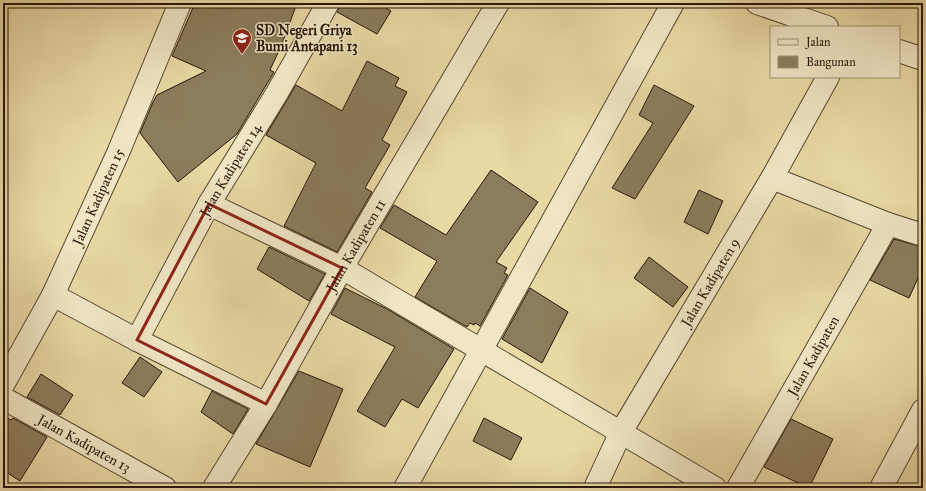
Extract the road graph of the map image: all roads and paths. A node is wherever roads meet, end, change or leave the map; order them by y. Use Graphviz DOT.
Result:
graph roads {
  1 [pos="180,3"];
  2 [pos="328,3"];
  3 [pos="498,3"];
  4 [pos="673,3"];
  5 [pos="757,3"];
  6 [pos="825,26"];
  7 [pos="900,51"];
  8 [pos="923,59"];
  9 [pos="827,78"];
  10 [pos="772,178"];
  11 [pos="209,204"];
  12 [pos="888,224"];
  13 [pos="923,235"];
  14 [pos="342,268"];
  15 [pos="53,295"];
  16 [pos="137,340"];
  17 [pos="482,351"];
  18 [pos="3,385"];
  19 [pos="3,398"];
  20 [pos="266,404"];
  21 [pos="923,410"];
  22 [pos="621,432"];
  23 [pos="164,488"];
  24 [pos="214,488"];
  25 [pos="405,488"];
  26 [pos="595,488"];
  27 [pos="715,488"];
  28 [pos="738,488"];
  29 [pos="881,488"];
  1 -- 15 [label="street, Jalan Kadipaten 15"];
  2 -- 11 [label="street, Jalan Kadipaten 14"];
  3 -- 14 [label="street, Jalan Kadipaten 11"];
  4 -- 17 [label="street"];
  5 -- 6 [label="street"];
  7 -- 8 [label="street"];
  9 -- 10 [label="street, Jalan Kadipaten 9"];
  10 -- 12 [label="street"];
  10 -- 22 [label="street, Jalan Kadipaten 9"];
  11 -- 14 [label="street"];
  11 -- 16 [label="street, Jalan Kadipaten 14"];
  12 -- 13 [label="street"];
  12 -- 28 [label="street, Jalan Kadipaten"];
  14 -- 17 [label="street"];
  14 -- 20 [label="street, Jalan Kadipaten 11"];
  15 -- 16 [label="street"];
  15 -- 18 [label="street, Jalan Kadipaten 15"];
  16 -- 20 [label="street"];
  17 -- 22 [label="street"];
  17 -- 25 [label="street"];
  19 -- 23 [label="street, Jalan Kadipaten 13"];
  20 -- 24 [label="street, Jalan Kadipaten 11"];
  21 -- 29 [label="street"];
  22 -- 26 [label="street, Jalan Kadipaten 9"];
  22 -- 27 [label="street"];
}
